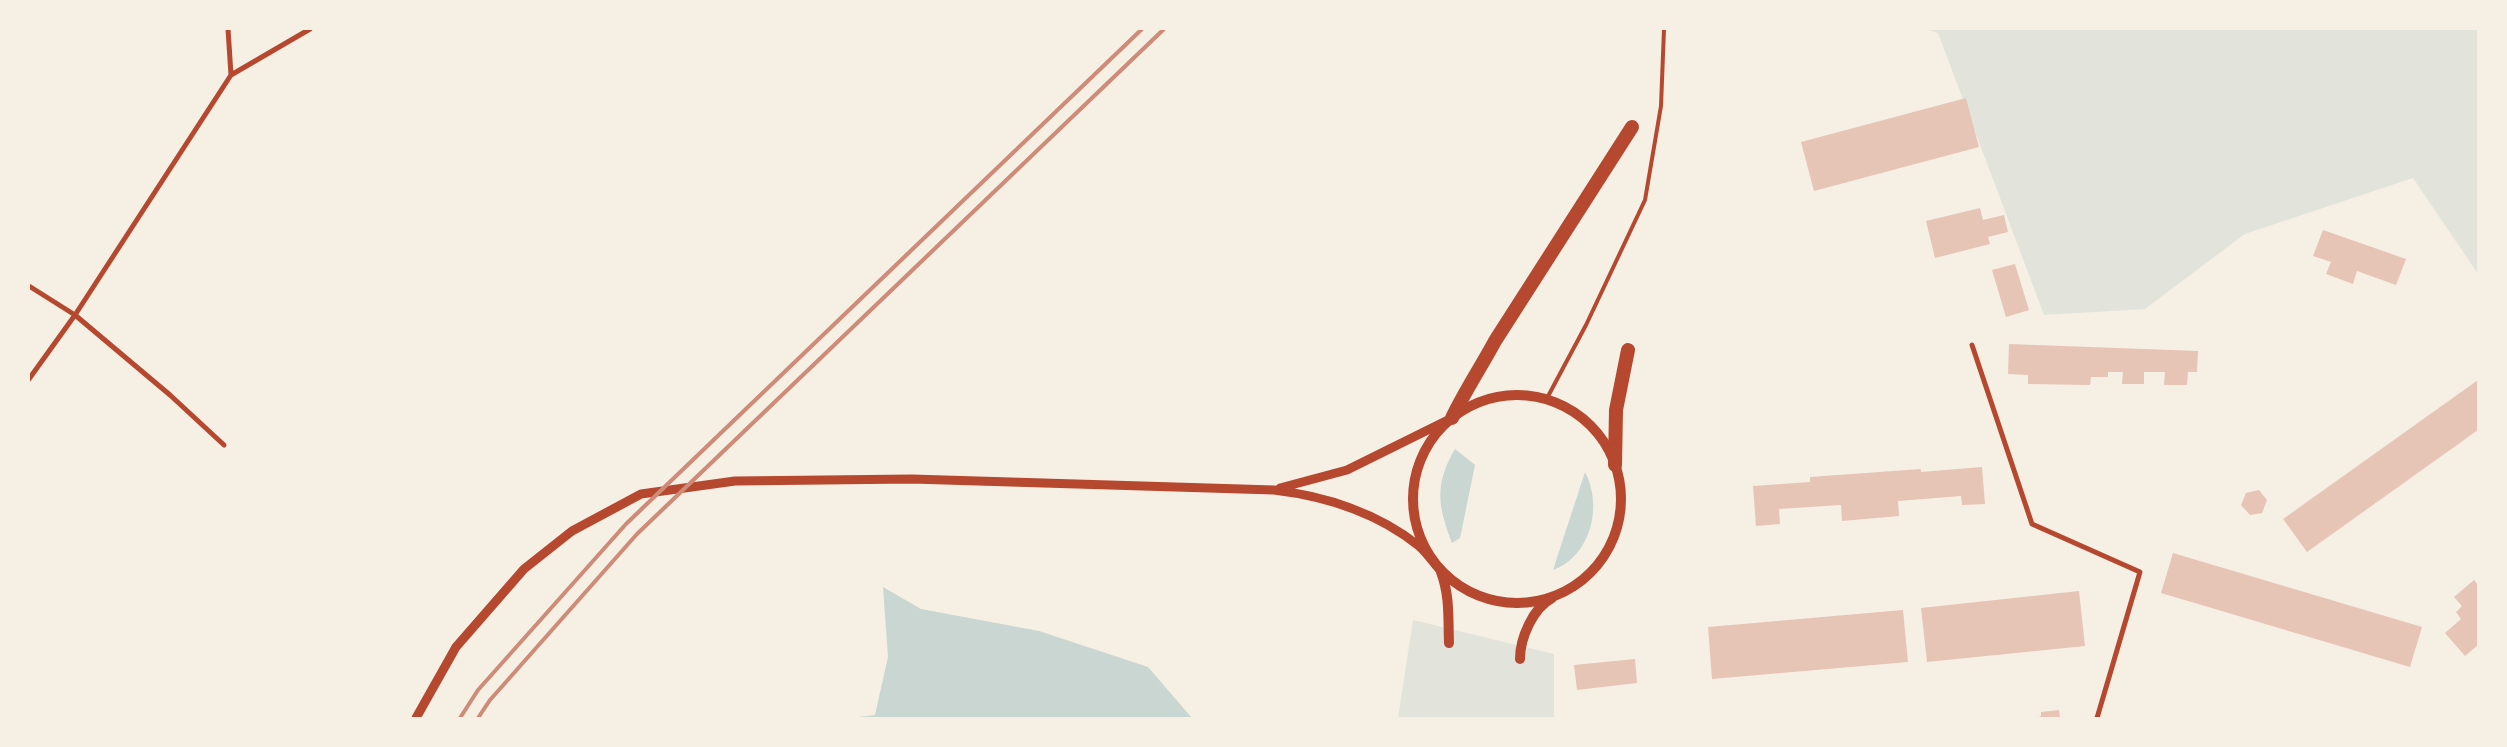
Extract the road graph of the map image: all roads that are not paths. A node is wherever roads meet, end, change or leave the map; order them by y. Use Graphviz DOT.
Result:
graph roads {
  1 [pos="228,29"];
  2 [pos="310,29"];
  3 [pos="1664,29"];
  4 [pos="231,75"];
  5 [pos="1632,127"];
  6 [pos="29,286"];
  7 [pos="75,315"];
  8 [pos="1972,346"];
  9 [pos="1628,350"];
  10 [pos="29,379"];
  11 [pos="1546,400"];
  12 [pos="1452,418"];
  13 [pos="224,445"];
  14 [pos="1615,466"];
  15 [pos="1274,490"];
  16 [pos="1439,569"];
  17 [pos="1558,595"];
  18 [pos="1449,642"];
  19 [pos="1520,659"];
  20 [pos="416,718"];
  21 [pos="2097,718"];
  1 -- 4 [label="street"];
  2 -- 4 [label="street"];
  3 -- 11 [label="lane"];
  4 -- 7 [label="street"];
  5 -- 12 [label="highway"];
  6 -- 7 [label="street"];
  7 -- 10 [label="street"];
  7 -- 13 [label="street"];
  8 -- 21 [label="street"];
  9 -- 14 [label="highway"];
  11 -- 12 [label="main road"];
  11 -- 14 [label="main road"];
  12 -- 15 [label="street"];
  12 -- 16 [label="main road"];
  14 -- 17 [label="main road"];
  15 -- 16 [label="street"];
  15 -- 20 [label="street"];
  16 -- 17 [label="main road"];
  16 -- 18 [label="main road"];
  17 -- 19 [label="main road"];
}
